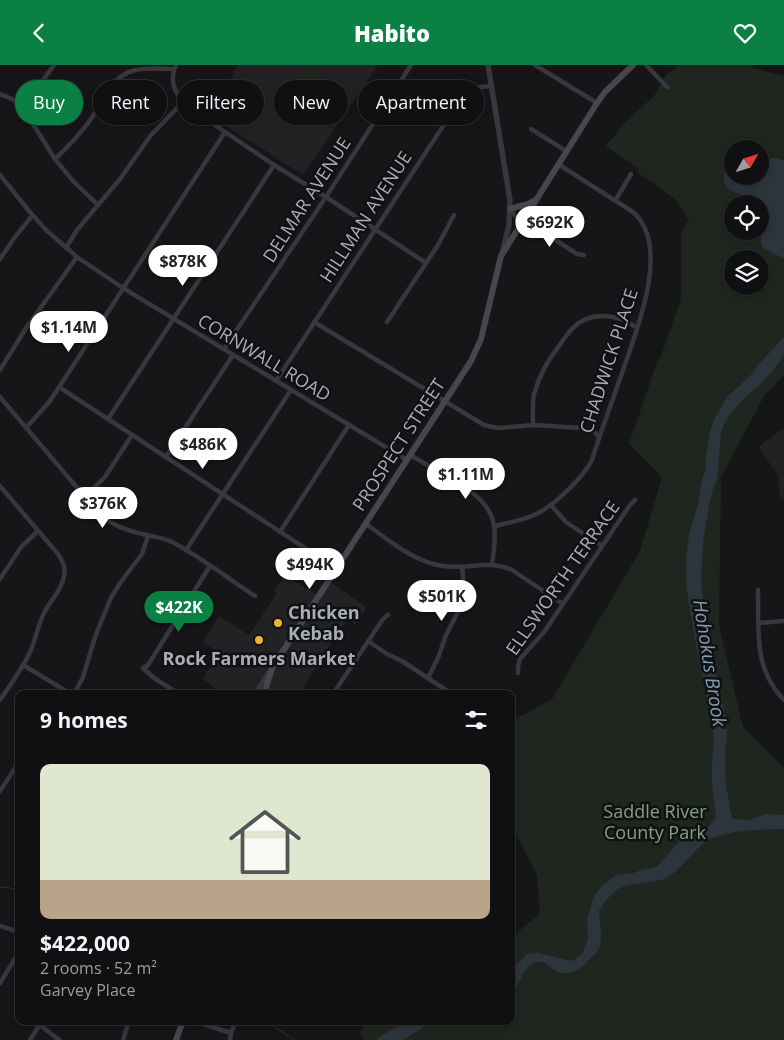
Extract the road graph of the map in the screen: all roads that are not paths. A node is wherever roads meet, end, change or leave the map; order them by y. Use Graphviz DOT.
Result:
graph roads {
  1 [pos="54,65"];
  2 [pos="410,65"];
  3 [pos="488,65"];
  4 [pos="534,65"];
  5 [pos="632,65"];
  6 [pos="646,65"];
  7 [pos="175,67"];
  8 [pos="43,80"];
  9 [pos="491,86"];
  10 [pos="666,87"];
  11 [pos="0,94"];
  12 [pos="177,94"];
  13 [pos="15,101"];
  14 [pos="597,103"];
  15 [pos="177,108"];
  16 [pos="34,125"];
  17 [pos="214,125"];
  18 [pos="531,129"];
  19 [pos="225,132"];
  20 [pos="566,151"];
  21 [pos="55,159"];
  22 [pos="558,164"];
  23 [pos="274,165"];
  24 [pos="631,174"];
  25 [pos="0,175"];
  26 [pos="326,197"];
  27 [pos="536,199"];
  28 [pos="615,201"];
  29 [pos="98,205"];
  30 [pos="510,209"];
  31 [pos="454,215"];
  32 [pos="32,216"];
  33 [pos="524,219"];
  34 [pos="374,230"];
  35 [pos="66,248"];
  36 [pos="584,255"];
  37 [pos="501,256"];
  38 [pos="77,257"];
  39 [pos="0,259"];
  40 [pos="426,263"];
  41 [pos="123,288"];
  42 [pos="173,319"];
  43 [pos="387,321"];
  44 [pos="314,322"];
  45 [pos="637,327"];
  46 [pos="224,349"];
  47 [pos="233,355"];
  48 [pos="0,370"];
  49 [pos="276,381"];
  50 [pos="59,387"];
  51 [pos="291,390"];
  52 [pos="0,397"];
  53 [pos="445,401"];
  54 [pos="108,419"];
  55 [pos="349,425"];
  56 [pos="533,425"];
  57 [pos="26,428"];
  58 [pos="132,435"];
  59 [pos="599,438"];
  60 [pos="166,457"];
  61 [pos="409,457"];
  62 [pos="1,488"];
  63 [pos="223,494"];
  64 [pos="85,497"];
  65 [pos="635,500"];
  66 [pos="551,505"];
  67 [pos="366,524"];
  68 [pos="494,526"];
  69 [pos="38,531"];
  70 [pos="280,532"];
  71 [pos="148,536"];
  72 [pos="602,546"];
  73 [pos="186,550"];
  74 [pos="492,565"];
  75 [pos="210,566"];
  76 [pos="462,567"];
  77 [pos="337,569"];
  78 [pos="0,579"];
  79 [pos="758,590"];
  80 [pos="255,597"];
  81 [pos="563,603"];
  82 [pos="388,615"];
  83 [pos="784,621"];
  84 [pos="759,623"];
  85 [pos="368,641"];
  86 [pos="23,665"];
  87 [pos="272,668"];
  88 [pos="518,673"];
  89 [pos="428,678"];
  90 [pos="61,690"];
  91 [pos="75,690"];
  92 [pos="172,690"];
  93 [pos="258,690"];
  94 [pos="265,690"];
  95 [pos="336,690"];
  96 [pos="446,690"];
  97 [pos="0,698"];
  98 [pos="784,700"];
  99 [pos="15,768"];
  100 [pos="0,791"];
  101 [pos="0,926"];
  102 [pos="15,931"];
  103 [pos="15,959"];
  104 [pos="0,983"];
  105 [pos="40,1025"];
  106 [pos="43,1025"];
  107 [pos="128,1025"];
  108 [pos="181,1025"];
  109 [pos="206,1025"];
  110 [pos="234,1025"];
  111 [pos="231,1033"];
  112 [pos="30,1040"];
  113 [pos="59,1040"];
  114 [pos="123,1040"];
  115 [pos="176,1040"];
  116 [pos="230,1040"];
  1 -- 8 [label="street"];
  2 -- 26 [label="street, DELMAR AVENUE"];
  3 -- 9 [label="street"];
  4 -- 14 [label="street"];
  5 -- 14 [label="main road, PROSPECT STREET"];
  6 -- 10 [label="street"];
  7 -- 12 [label="street"];
  7 -- 21 [label="street"];
  9 -- 30 [label="street"];
  9 -- 34 [label="street, HILLMAN AVENUE"];
  11 -- 13 [label="street"];
  14 -- 20 [label="main road, PROSPECT STREET"];
  15 -- 29 [label="street"];
  16 -- 21 [label="street"];
  17 -- 19 [label="street"];
  18 -- 20 [label="street"];
  19 -- 23 [label="street"];
  19 -- 41 [label="street"];
  20 -- 22 [label="main road, PROSPECT STREET"];
  21 -- 29 [label="street"];
  22 -- 27 [label="main road, PROSPECT STREET"];
  22 -- 28 [label="street, CHADWICK PLACE"];
  23 -- 26 [label="street"];
  23 -- 42 [label="street"];
  24 -- 28 [label="street"];
  25 -- 32 [label="street, CORNWALL ROAD"];
  26 -- 34 [label="street"];
  26 -- 46 [label="street, DELMAR AVENUE"];
  27 -- 30 [label="main road"];
  27 -- 33 [label="main road, PROSPECT STREET"];
  28 -- 45 [label="street, CHADWICK PLACE"];
  29 -- 35 [label="street"];
  30 -- 33 [label="street"];
  30 -- 37 [label="street"];
  31 -- 40 [label="street"];
  32 -- 35 [label="street, CORNWALL ROAD"];
  32 -- 39 [label="street"];
  33 -- 36 [label="street"];
  33 -- 37 [label="main road, PROSPECT STREET"];
  34 -- 40 [label="street"];
  34 -- 44 [label="street, HILLMAN AVENUE"];
  35 -- 38 [label="street, CORNWALL ROAD"];
  37 -- 53 [label="main road, PROSPECT STREET"];
  38 -- 41 [label="street, CORNWALL ROAD"];
  38 -- 48 [label="street"];
  40 -- 43 [label="street"];
  41 -- 42 [label="street, CORNWALL ROAD"];
  41 -- 50 [label="street"];
  42 -- 46 [label="street, CORNWALL ROAD"];
  42 -- 54 [label="street"];
  44 -- 49 [label="street, HILLMAN AVENUE"];
  44 -- 53 [label="street"];
  45 -- 56 [label="street"];
  45 -- 59 [label="street, CHADWICK PLACE"];
  46 -- 47 [label="street, CORNWALL ROAD"];
  47 -- 49 [label="street, CORNWALL ROAD"];
  47 -- 60 [label="street"];
  49 -- 51 [label="street, CORNWALL ROAD"];
  50 -- 54 [label="street"];
  50 -- 57 [label="street"];
  51 -- 55 [label="street, CORNWALL ROAD"];
  51 -- 63 [label="street"];
  52 -- 57 [label="street"];
  53 -- 56 [label="street"];
  53 -- 61 [label="main road, PROSPECT STREET"];
  54 -- 58 [label="street"];
  55 -- 61 [label="street, CORNWALL ROAD"];
  55 -- 70 [label="street"];
  56 -- 59 [label="street"];
  57 -- 64 [label="street"];
  58 -- 60 [label="street"];
  58 -- 64 [label="street"];
  59 -- 66 [label="street, CHADWICK PLACE"];
  60 -- 63 [label="street"];
  61 -- 67 [label="main road, PROSPECT STREET"];
  61 -- 68 [label="street, CORNWALL ROAD"];
  62 -- 69 [label="street"];
  63 -- 70 [label="street"];
  63 -- 73 [label="street"];
  64 -- 71 [label="street"];
  65 -- 72 [label="street, ELLSWORTH TERRACE"];
  66 -- 68 [label="street, CHADWICK PLACE"];
  66 -- 72 [label="street"];
  67 -- 76 [label="street"];
  67 -- 77 [label="main road, PROSPECT STREET"];
  68 -- 74 [label="street"];
  69 -- 78 [label="street"];
  69 -- 86 [label="street"];
  70 -- 77 [label="street"];
  71 -- 73 [label="street"];
  71 -- 91 [label="street"];
  72 -- 81 [label="street, ELLSWORTH TERRACE"];
  73 -- 75 [label="street"];
  74 -- 76 [label="street"];
  74 -- 81 [label="street"];
  75 -- 80 [label="street"];
  75 -- 92 [label="street"];
  76 -- 89 [label="street"];
  77 -- 87 [label="main road, PROSPECT STREET"];
  79 -- 84 [label="street"];
  81 -- 88 [label="street, ELLSWORTH TERRACE"];
  82 -- 85 [label="street"];
  83 -- 84 [label="street"];
  84 -- 98 [label="street"];
  85 -- 89 [label="street"];
  85 -- 95 [label="street"];
  86 -- 90 [label="street"];
  86 -- 97 [label="street"];
  87 -- 93 [label="street, PROSPECT STREET"];
  87 -- 94 [label="main road"];
  89 -- 96 [label="street"];
  99 -- 100 [label="street"];
  101 -- 102 [label="street"];
  103 -- 104 [label="street"];
  105 -- 112 [label="street"];
  106 -- 113 [label="street"];
  107 -- 114 [label="street"];
  108 -- 115 [label="main road"];
  109 -- 111 [label="street"];
  110 -- 111 [label="street"];
  111 -- 116 [label="street"];
}
